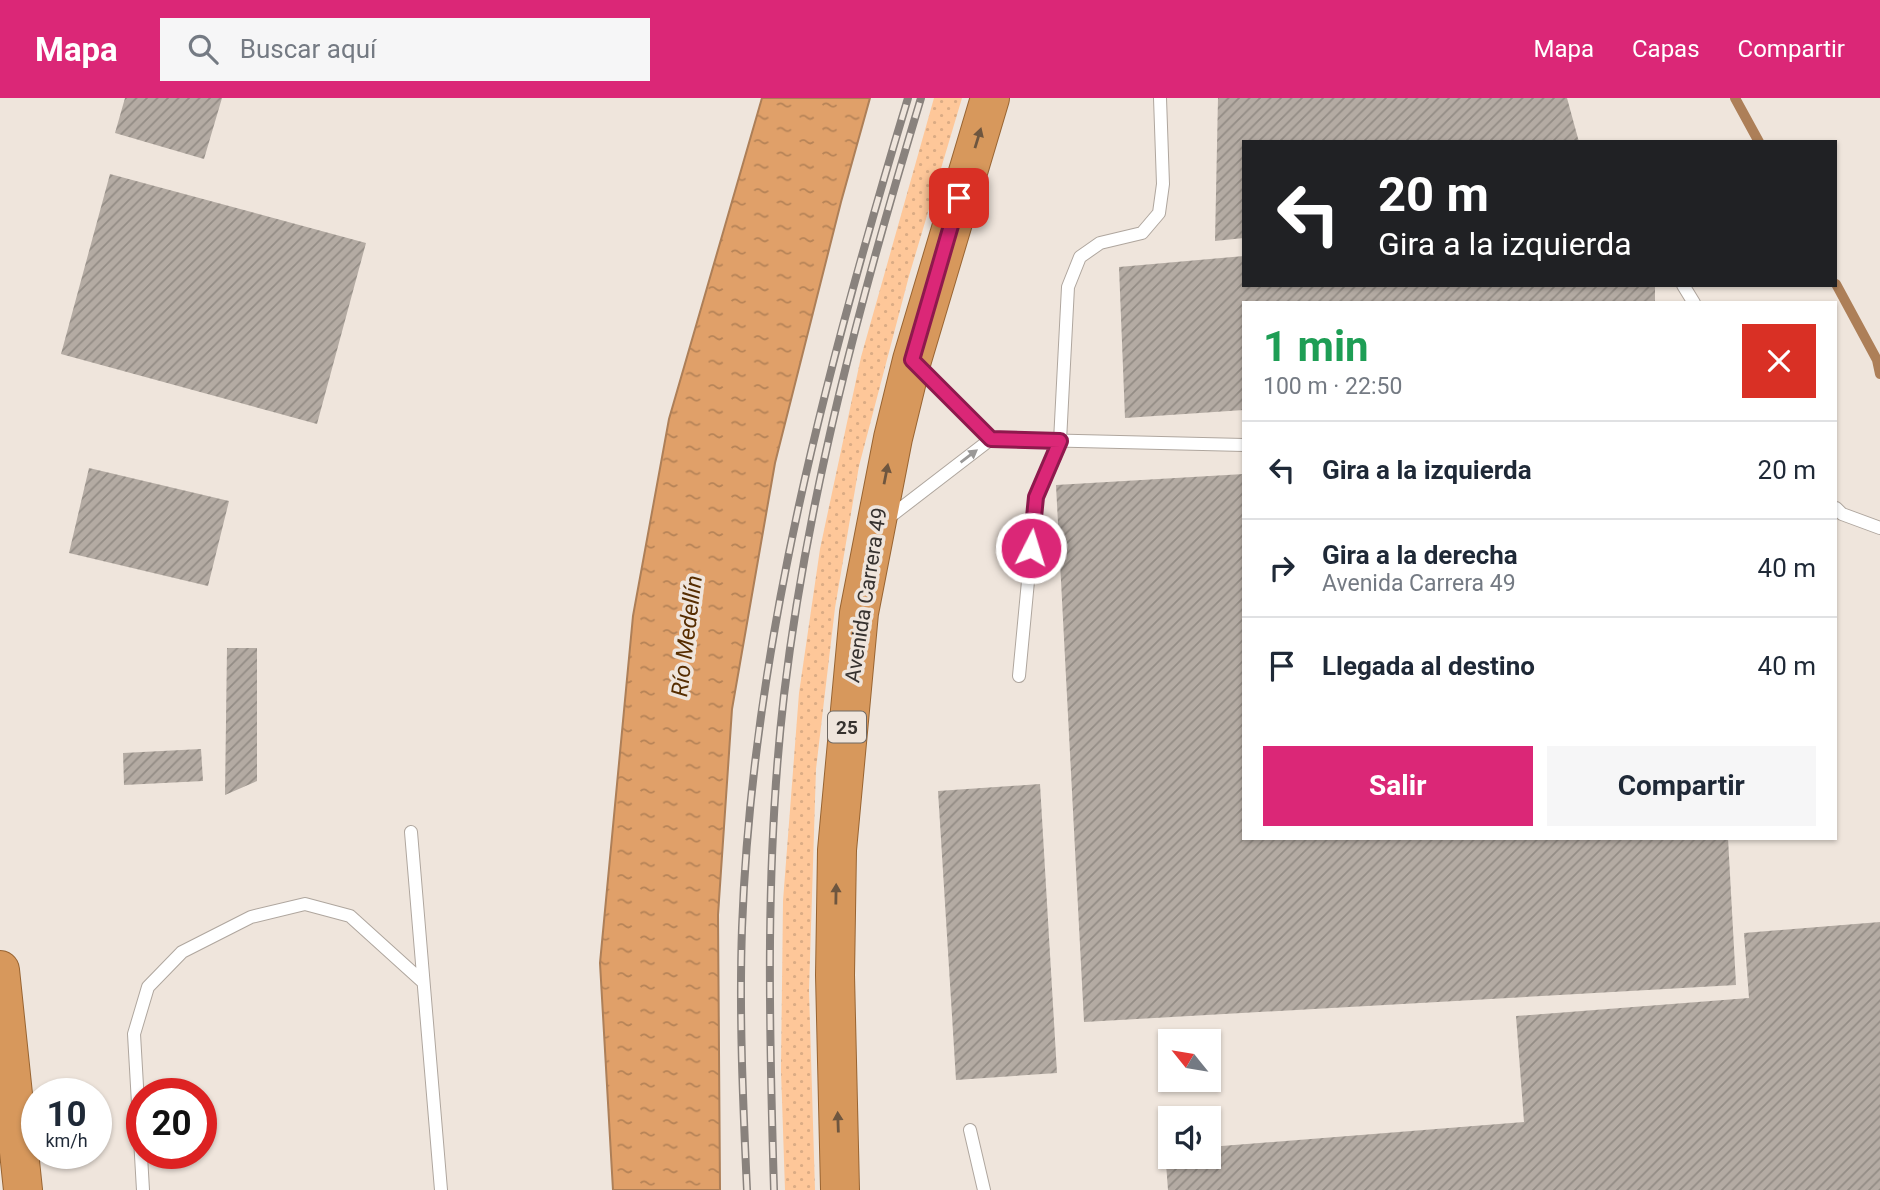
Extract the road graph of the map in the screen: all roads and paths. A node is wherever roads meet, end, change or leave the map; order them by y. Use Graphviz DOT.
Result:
graph roads {
  1 [pos="990,98"];
  2 [pos="1160,98"];
  3 [pos="912,360"];
  4 [pos="991,439"];
  5 [pos="1060,441"];
  6 [pos="1242,445"];
  7 [pos="1837,509"];
  8 [pos="875,527"];
  9 [pos="1880,528"];
  10 [pos="1019,676"];
  11 [pos="411,832"];
  12 [pos="0,970"];
  13 [pos="423,982"];
  14 [pos="970,1130"];
  15 [pos="23,1190"];
  16 [pos="143,1190"];
  17 [pos="441,1190"];
  18 [pos="840,1190"];
  19 [pos="984,1190"];
  3 -- 1 [label="highway, Avenida Carrera 49 / 25, one-way"];
  2 -- 5 [label="lane"];
  3 -- 4 [label="lane"];
  8 -- 3 [label="highway, Avenida Carrera 49 / 25, one-way"];
  4 -- 5 [label="lane"];
  8 -- 4 [label="lane, one-way"];
  5 -- 6 [label="lane"];
  5 -- 10 [label="lane"];
  7 -- 9 [label="lane"];
  18 -- 8 [label="highway, Avenida Carrera 49 / 25, one-way"];
  11 -- 13 [label="lane"];
  12 -- 15 [label="highway"];
  13 -- 16 [label="lane"];
  13 -- 17 [label="lane"];
  14 -- 19 [label="lane"];
}
